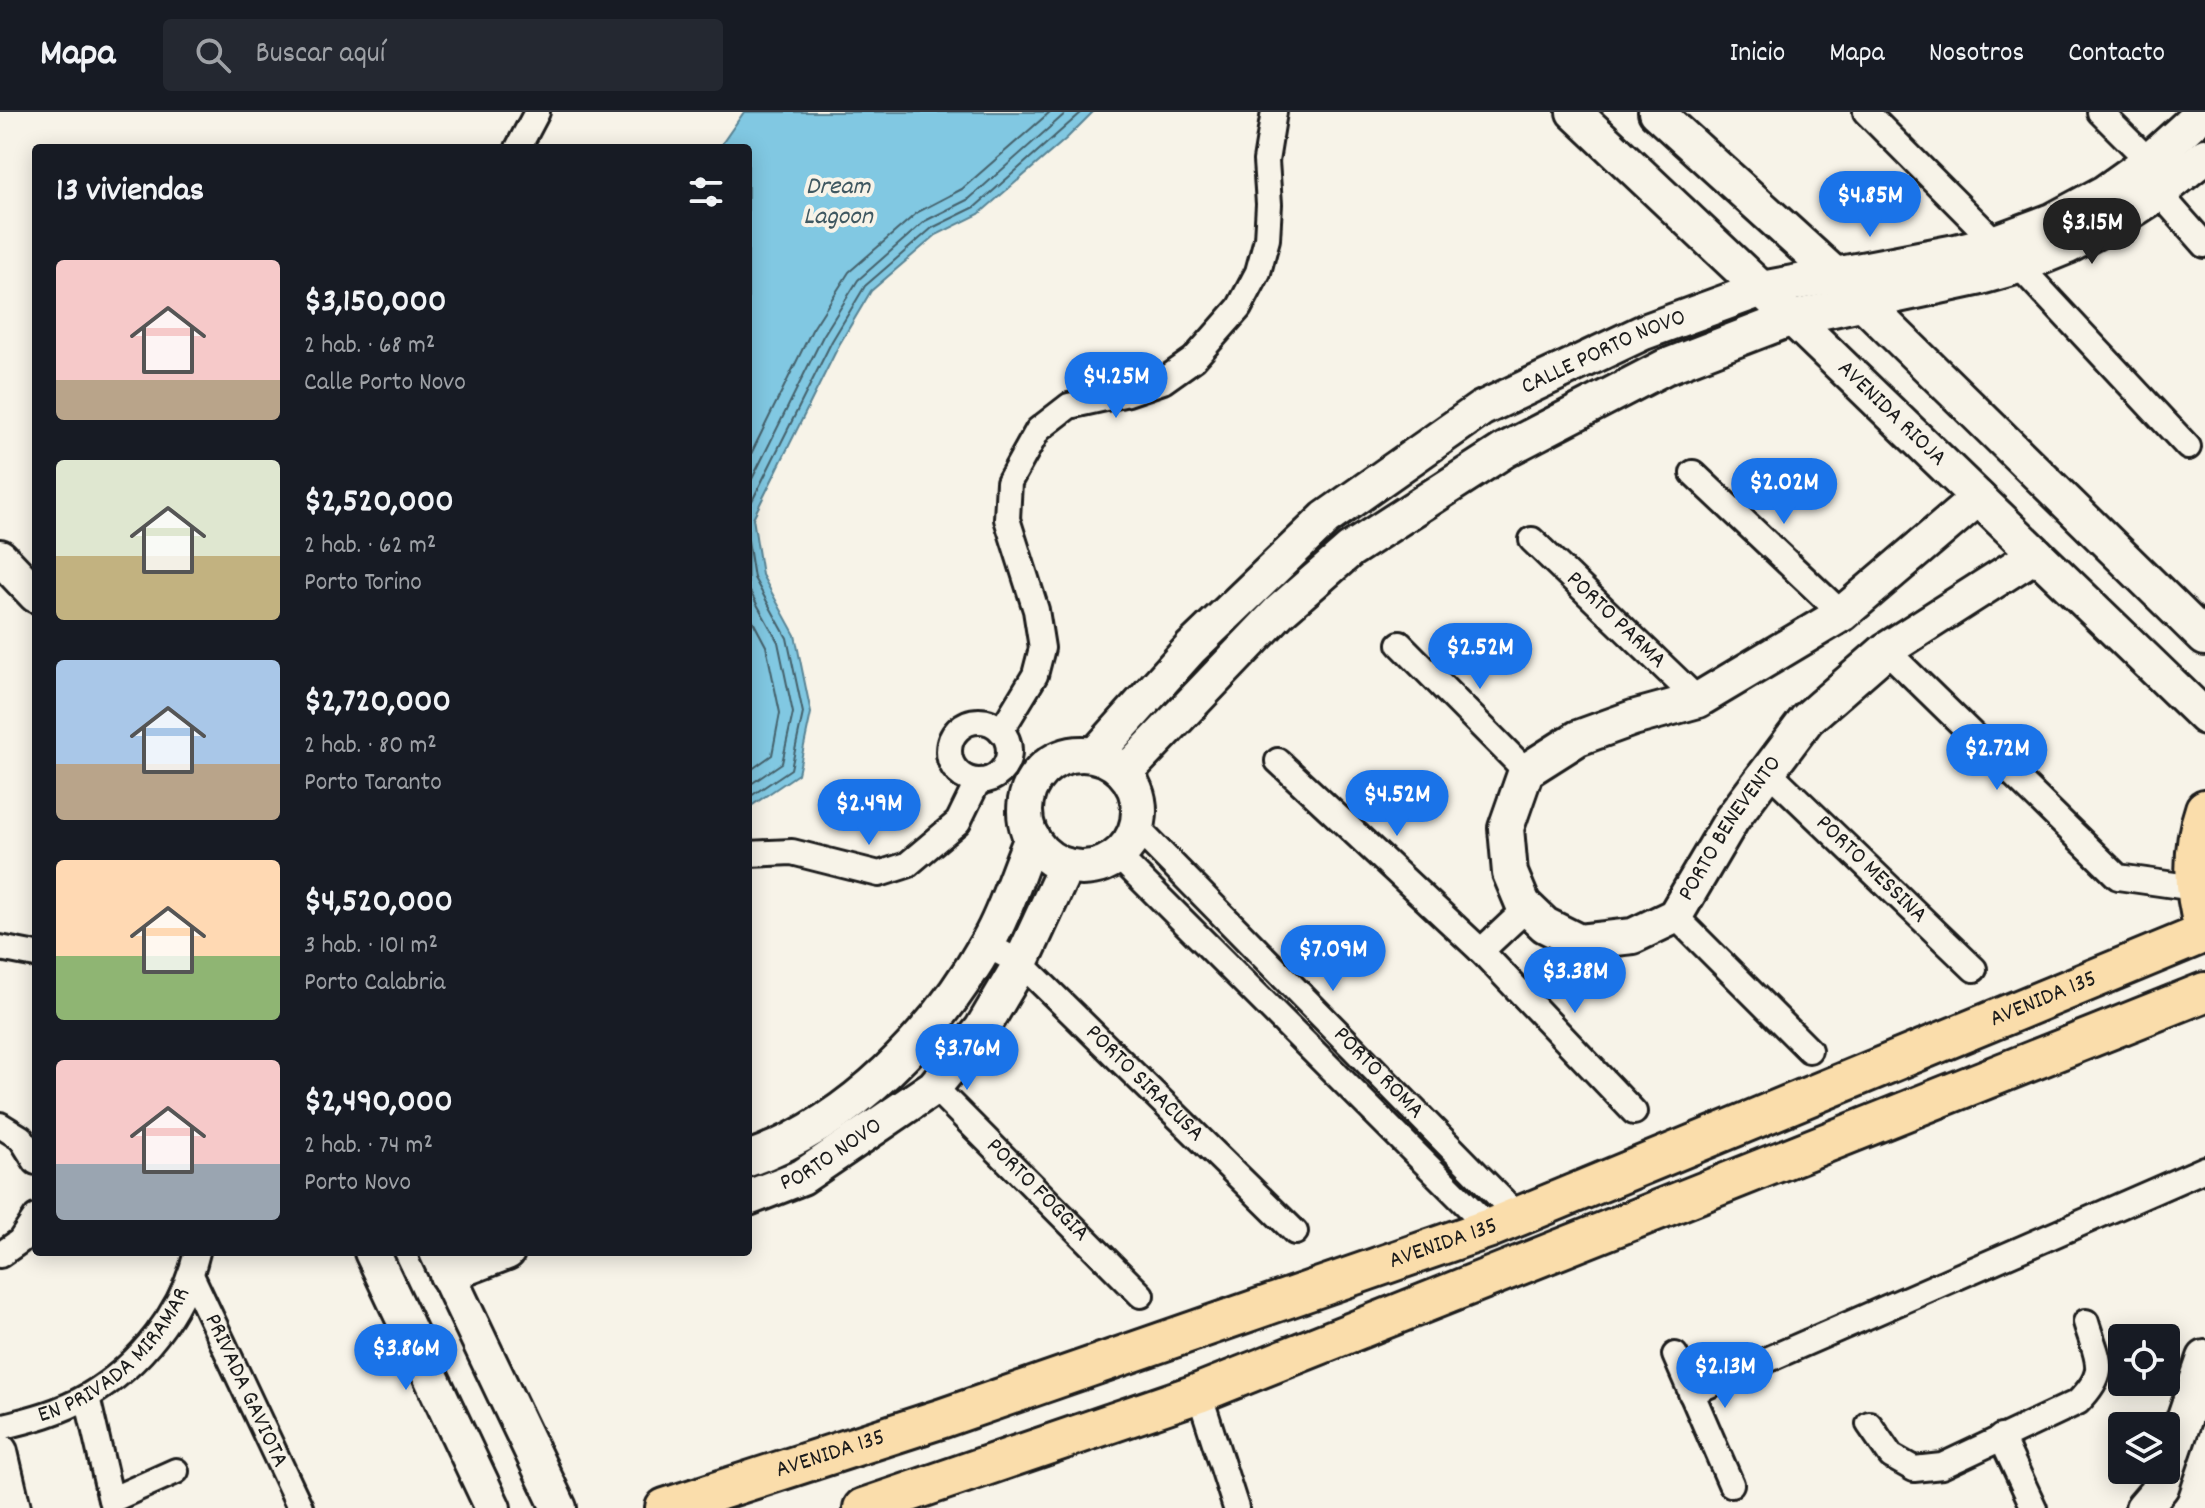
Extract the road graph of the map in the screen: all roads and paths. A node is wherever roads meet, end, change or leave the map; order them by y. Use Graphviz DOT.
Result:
graph roads {
  1 [pos="537,112"];
  2 [pos="1274,112"];
  3 [pos="1574,112"];
  4 [pos="1656,112"];
  5 [pos="1866,112"];
  6 [pos="2100,112"];
  7 [pos="2203,112"];
  8 [pos="520,144"];
  9 [pos="2205,156"];
  10 [pos="2154,177"];
  11 [pos="2205,245"];
  12 [pos="2007,254"];
  13 [pos="1835,275"];
  14 [pos="1762,289"];
  15 [pos="1864,303"];
  16 [pos="1792,318"];
  17 [pos="2188,447"];
  18 [pos="1693,473"];
  19 [pos="1978,498"];
  20 [pos="1532,540"];
  21 [pos="2036,554"];
  22 [pos="0,557"];
  23 [pos="32,591"];
  24 [pos="1842,614"];
  25 [pos="2205,638"];
  26 [pos="1400,644"];
  27 [pos="1886,650"];
  28 [pos="1698,700"];
  29 [pos="2205,717"];
  30 [pos="1001,731"];
  31 [pos="1095,755"];
  32 [pos="1278,761"];
  33 [pos="1767,770"];
  34 [pos="1526,771"];
  35 [pos="1125,773"];
  36 [pos="978,781"];
  37 [pos="2205,809"];
  38 [pos="1137,828"];
  39 [pos="1032,838"];
  40 [pos="752,854"];
  41 [pos="1118,856"];
  42 [pos="1066,866"];
  43 [pos="2195,888"];
  44 [pos="1528,907"];
  45 [pos="1675,916"];
  46 [pos="2205,933"];
  47 [pos="986,945"];
  48 [pos="0,948"];
  49 [pos="1481,951"];
  50 [pos="32,954"];
  51 [pos="1021,963"];
  52 [pos="1974,969"];
  53 [pos="2205,992"];
  54 [pos="1809,1050"];
  55 [pos="934,1087"];
  56 [pos="1634,1112"];
  57 [pos="0,1125"];
  58 [pos="32,1156"];
  59 [pos="752,1158"];
  60 [pos="1463,1160"];
  61 [pos="2205,1169"];
  62 [pos="1442,1180"];
  63 [pos="752,1196"];
  64 [pos="1504,1222"];
  65 [pos="32,1223"];
  66 [pos="1295,1232"];
  67 [pos="0,1255"];
  68 [pos="374,1256"];
  69 [pos="483,1256"];
  70 [pos="194,1263"];
  71 [pos="442,1263"];
  72 [pos="1141,1295"];
  73 [pos="2086,1322"];
  74 [pos="1675,1355"];
  75 [pos="2205,1358"];
  76 [pos="1199,1393"];
  77 [pos="1691,1393"];
  78 [pos="87,1397"];
  79 [pos="1869,1424"];
  80 [pos="0,1427"];
  81 [pos="2001,1437"];
  82 [pos="0,1452"];
  83 [pos="176,1471"];
  84 [pos="1731,1484"];
  85 [pos="300,1507"];
  86 [pos="13,1508"];
  87 [pos="493,1508"];
  88 [pos="559,1508"];
  89 [pos="665,1508"];
  90 [pos="863,1508"];
  91 [pos="1236,1508"];
  92 [pos="2034,1508"];
  93 [pos="2143,1508"];
  1 -- 8 [label="street"];
  2 -- 30 [label="street"];
  3 -- 14 [label="street, AVENIDA RIOJA"];
  4 -- 13 [label="street"];
  5 -- 12 [label="street"];
  6 -- 10 [label="street"];
  7 -- 10 [label="street, CALLE PORTO NOVO"];
  9 -- 10 [label="street, CALLE PORTO NOVO"];
  10 -- 11 [label="street"];
  10 -- 12 [label="street, CALLE PORTO NOVO"];
  12 -- 13 [label="street, CALLE PORTO NOVO"];
  12 -- 15 [label="street, CALLE PORTO NOVO"];
  12 -- 17 [label="street"];
  13 -- 14 [label="street, CALLE PORTO NOVO"];
  13 -- 15 [label="street"];
  14 -- 16 [label="street, AVENIDA RIOJA"];
  14 -- 31 [label="street, CALLE PORTO NOVO"];
  15 -- 16 [label="street, CALLE PORTO NOVO"];
  15 -- 25 [label="street"];
  16 -- 19 [label="street, AVENIDA RIOJA"];
  16 -- 35 [label="street, CALLE PORTO NOVO"];
  18 -- 24 [label="street"];
  19 -- 21 [label="street, AVENIDA RIOJA"];
  19 -- 24 [label="street"];
  20 -- 28 [label="street, PORTO PARMA"];
  21 -- 27 [label="street, PORTO BENEVENTO"];
  21 -- 29 [label="street, AVENIDA RIOJA"];
  22 -- 23 [label="street"];
  24 -- 28 [label="street"];
  26 -- 34 [label="street"];
  27 -- 33 [label="street, PORTO BENEVENTO"];
  27 -- 43 [label="street"];
  28 -- 34 [label="street"];
  30 -- 36 [label="street"];
  30 -- 36 [label="street"];
  31 -- 35 [label="street"];
  31 -- 39 [label="street"];
  32 -- 49 [label="street"];
  33 -- 45 [label="street, PORTO BENEVENTO"];
  33 -- 52 [label="street, PORTO MESSINA"];
  34 -- 44 [label="street, PORTO BENEVENTO"];
  35 -- 38 [label="street"];
  36 -- 40 [label="street"];
  37 -- 43 [label="main road"];
  38 -- 41 [label="street"];
  38 -- 60 [label="street, PORTO ROMA"];
  39 -- 42 [label="street"];
  39 -- 47 [label="street, PORTO NOVO"];
  41 -- 42 [label="street"];
  41 -- 62 [label="street, PORTO ROMA"];
  42 -- 51 [label="street, PORTO NOVO"];
  43 -- 46 [label="main road"];
  44 -- 45 [label="street, PORTO BENEVENTO"];
  44 -- 49 [label="street"];
  45 -- 54 [label="street"];
  46 -- 64 [label="main road, AVENIDA 135"];
  47 -- 51 [label="street, PORTO SIRACUSA"];
  47 -- 59 [label="street, PORTO NOVO"];
  48 -- 50 [label="street"];
  49 -- 56 [label="street"];
  51 -- 55 [label="street, PORTO NOVO"];
  51 -- 66 [label="street, PORTO SIRACUSA"];
  53 -- 76 [label="main road, AVENIDA 135"];
  55 -- 63 [label="street, PORTO NOVO"];
  55 -- 72 [label="street, PORTO FOGGIA"];
  57 -- 58 [label="street"];
  60 -- 62 [label="street"];
  60 -- 64 [label="street, PORTO ROMA"];
  61 -- 77 [label="street"];
  62 -- 64 [label="street, PORTO ROMA"];
  64 -- 89 [label="main road, AVENIDA 135"];
  65 -- 67 [label="street"];
  68 -- 87 [label="street"];
  69 -- 71 [label="street"];
  70 -- 78 [label="street, EN PRIVADA MIRAMAR"];
  70 -- 85 [label="street, PRIVADA GAVIOTA"];
  71 -- 88 [label="street"];
  73 -- 81 [label="street"];
  74 -- 77 [label="street"];
  75 -- 93 [label="street"];
  76 -- 90 [label="main road, AVENIDA 135"];
  76 -- 91 [label="street"];
  77 -- 84 [label="street"];
  78 -- 80 [label="street, EN PRIVADA MIRAMAR"];
  78 -- 83 [label="street"];
  79 -- 81 [label="street"];
  81 -- 92 [label="street"];
  82 -- 86 [label="street"];
}
